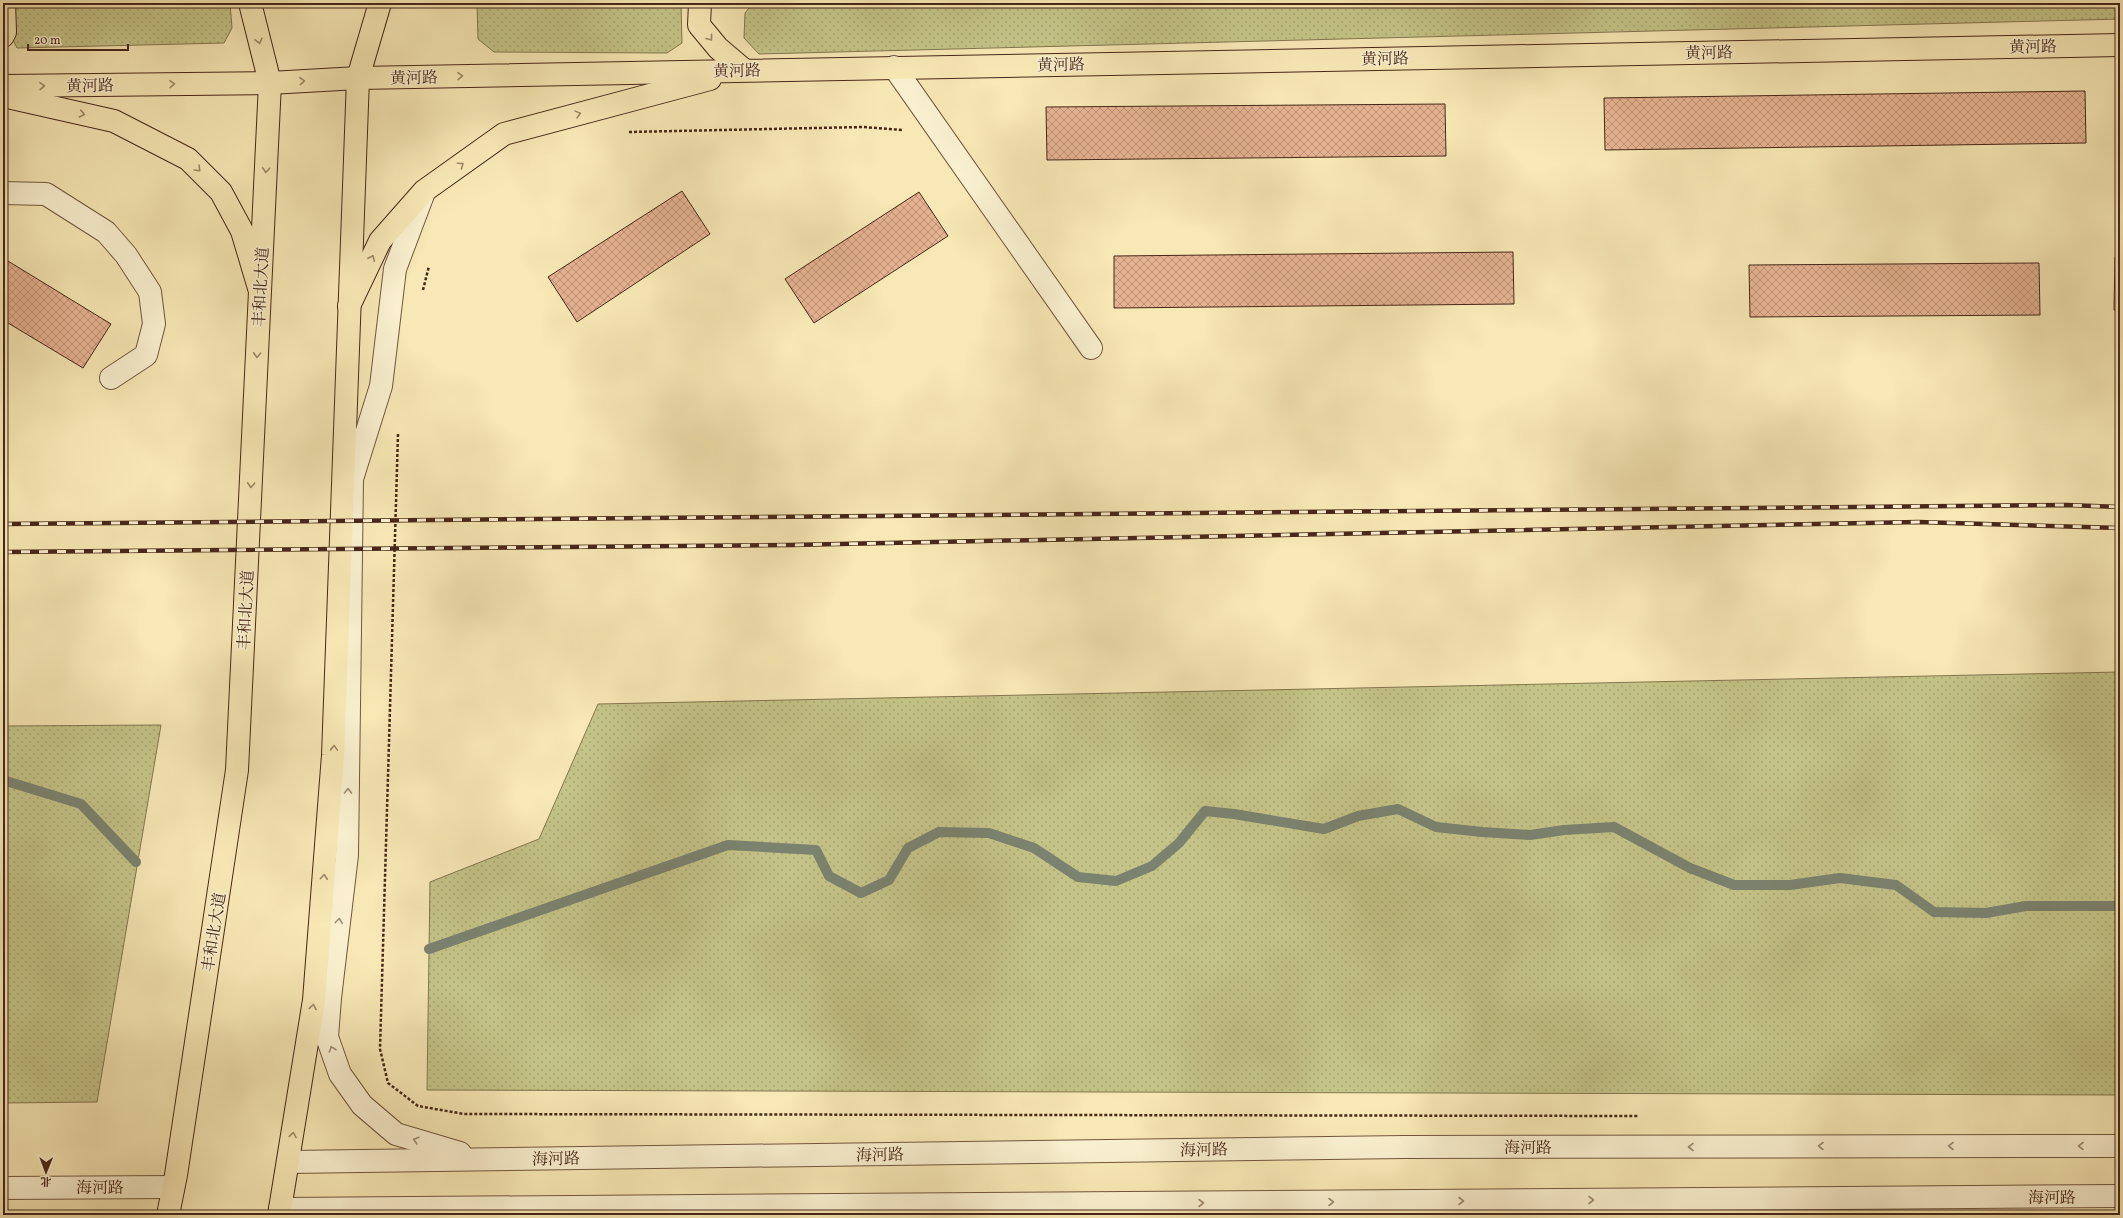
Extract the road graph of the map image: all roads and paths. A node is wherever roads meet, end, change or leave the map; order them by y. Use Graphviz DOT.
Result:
graph roads {
  1 [pos="4,3"];
  2 [pos="250,3"];
  3 [pos="380,3"];
  4 [pos="700,3"];
  5 [pos="3,36"];
  6 [pos="2120,45"];
  7 [pos="894,67"];
  8 [pos="744,70"];
  9 [pos="358,78"];
  10 [pos="270,83"];
  11 [pos="3,86"];
  12 [pos="3,96"];
  13 [pos="628,132"];
  14 [pos="941,134"];
  15 [pos="424,191"];
  16 [pos="3,193"];
  17 [pos="430,261"];
  18 [pos="260,292"];
  19 [pos="423,292"];
  20 [pos="349,306"];
  21 [pos="1091,348"];
  22 [pos="112,378"];
  23 [pos="398,429"];
  24 [pos="1642,1116"];
  25 [pos="2120,1146"];
  26 [pos="480,1159"];
  27 [pos="288,1162"];
  28 [pos="174,1187"];
  29 [pos="3,1188"];
  30 [pos="2120,1196"];
  31 [pos="1405,1208"];
  32 [pos="280,1212"];
  33 [pos="168,1215"];
  1 -- 5 [label="main road"];
  2 -- 10 [label="main road, 丰和北大道, one-way"];
  3 -- 9 [label="main road"];
  4 -- 8 [label="main road, one-way"];
  6 -- 7 [label="main road, 黄河路"];
  7 -- 8 [label="main road, 黄河路"];
  7 -- 14 [label="street"];
  9 -- 8 [label="main road, 黄河路, one-way"];
  15 -- 8 [label="main road, one-way"];
  10 -- 9 [label="main road, 黄河路, one-way"];
  9 -- 20 [label="main road"];
  11 -- 10 [label="main road, 黄河路, one-way"];
  10 -- 18 [label="main road, 丰和北大道, one-way"];
  12 -- 18 [label="main road, one-way"];
  13 -- 14 [label="path"];
  14 -- 21 [label="street"];
  20 -- 15 [label="main road, one-way"];
  26 -- 15 [label="street, one-way"];
  16 -- 22 [label="street"];
  17 -- 19 [label="path"];
  18 -- 28 [label="main road, 丰和北大道, one-way"];
  27 -- 20 [label="main road, one-way"];
  23 -- 24 [label="path"];
  25 -- 26 [label="street, 海河路, one-way"];
  26 -- 27 [label="street, 海河路"];
  27 -- 32 [label="main road"];
  28 -- 29 [label="street, 海河路"];
  28 -- 33 [label="main road, 丰和北大道"];
  31 -- 30 [label="street, 海河路, one-way"];
  32 -- 31 [label="street, 海河路, one-way"];
}
